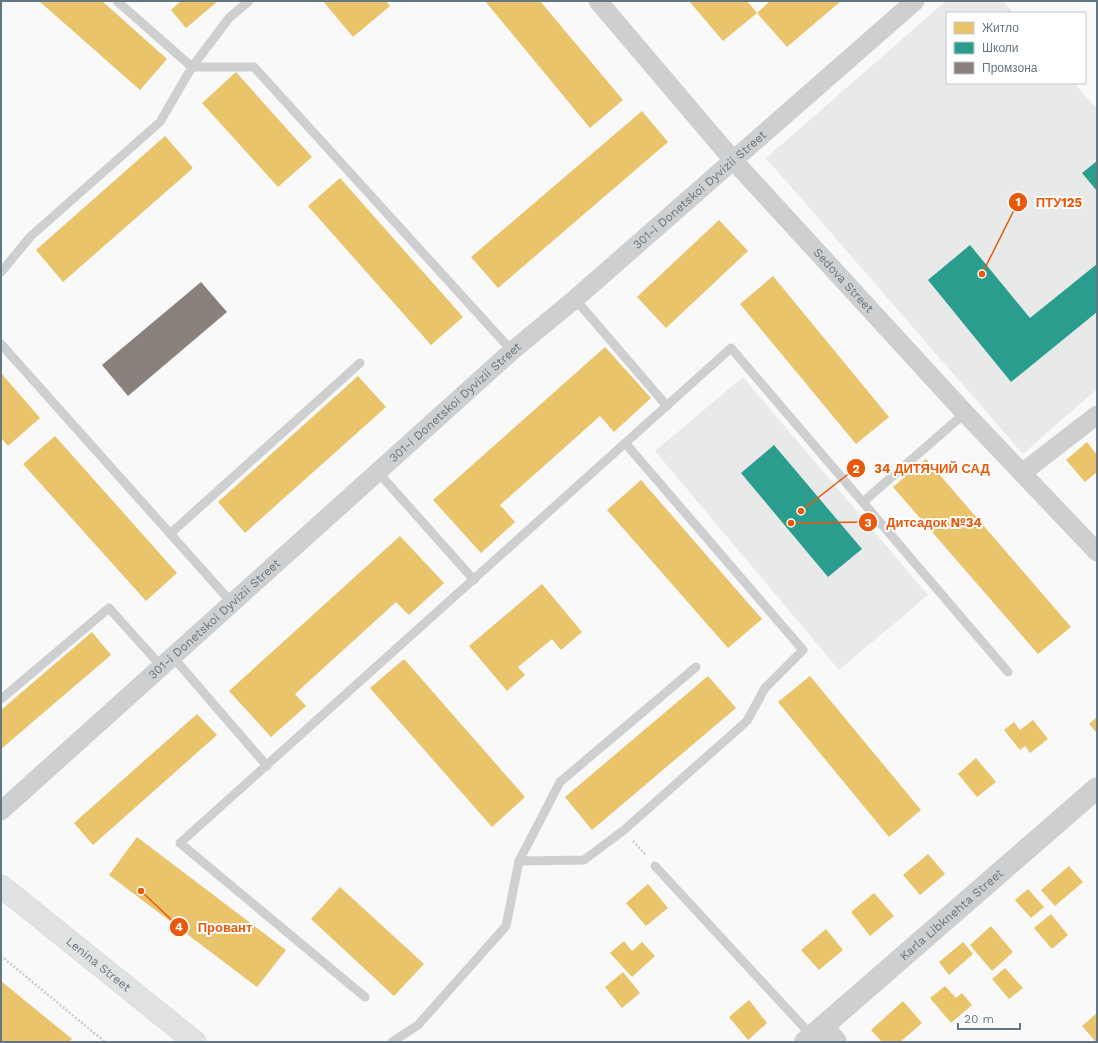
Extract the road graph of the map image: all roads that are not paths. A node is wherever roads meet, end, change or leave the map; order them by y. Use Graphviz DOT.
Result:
graph roads {
  1 [pos="117,1"];
  2 [pos="249,1"];
  3 [pos="598,1"];
  4 [pos="915,1"];
  5 [pos="192,66"];
  6 [pos="734,160"];
  7 [pos="1,272"];
  8 [pos="574,299"];
  9 [pos="1,344"];
  10 [pos="512,351"];
  11 [pos="360,363"];
  12 [pos="667,406"];
  13 [pos="965,413"];
  14 [pos="1097,415"];
  15 [pos="626,444"];
  16 [pos="376,471"];
  17 [pos="1022,474"];
  18 [pos="863,502"];
  19 [pos="171,533"];
  20 [pos="1097,552"];
  21 [pos="474,580"];
  22 [pos="232,603"];
  23 [pos="166,661"];
  24 [pos="696,667"];
  25 [pos="1008,672"];
  26 [pos="1,699"];
  27 [pos="267,766"];
  28 [pos="1097,788"];
  29 [pos="1,812"];
  30 [pos="519,861"];
  31 [pos="655,866"];
  32 [pos="1,886"];
  33 [pos="365,997"];
  34 [pos="819,1037"];
  35 [pos="195,1042"];
  36 [pos="392,1042"];
  1 -- 5 [label="lane"];
  2 -- 5 [label="lane"];
  3 -- 6 [label="street, Sedova Street"];
  4 -- 6 [label="street, 301-i Donetskoi Dyvizii Street"];
  5 -- 7 [label="lane"];
  5 -- 10 [label="lane"];
  6 -- 8 [label="street, 301-i Donetskoi Dyvizii Street"];
  6 -- 13 [label="street, Sedova Street"];
  8 -- 10 [label="street, 301-i Donetskoi Dyvizii Street"];
  8 -- 12 [label="lane"];
  9 -- 19 [label="lane"];
  10 -- 16 [label="street, 301-i Donetskoi Dyvizii Street"];
  11 -- 19 [label="lane"];
  12 -- 15 [label="lane"];
  12 -- 18 [label="lane"];
  13 -- 17 [label="street, Sedova Street"];
  13 -- 18 [label="lane"];
  14 -- 17 [label="street"];
  15 -- 21 [label="lane"];
  15 -- 30 [label="lane"];
  16 -- 21 [label="lane"];
  16 -- 22 [label="street, 301-i Donetskoi Dyvizii Street"];
  17 -- 20 [label="street, Sedova Street"];
  18 -- 25 [label="lane"];
  19 -- 22 [label="lane"];
  21 -- 27 [label="lane"];
  22 -- 23 [label="street, 301-i Donetskoi Dyvizii Street"];
  23 -- 26 [label="lane"];
  23 -- 27 [label="lane"];
  23 -- 29 [label="street, 301-i Donetskoi Dyvizii Street"];
  24 -- 30 [label="lane"];
  27 -- 33 [label="lane"];
  28 -- 34 [label="street, Karla Libknehta Street"];
  30 -- 36 [label="lane"];
  31 -- 34 [label="lane"];
  32 -- 35 [label="main road, Lenina Street"];
}
